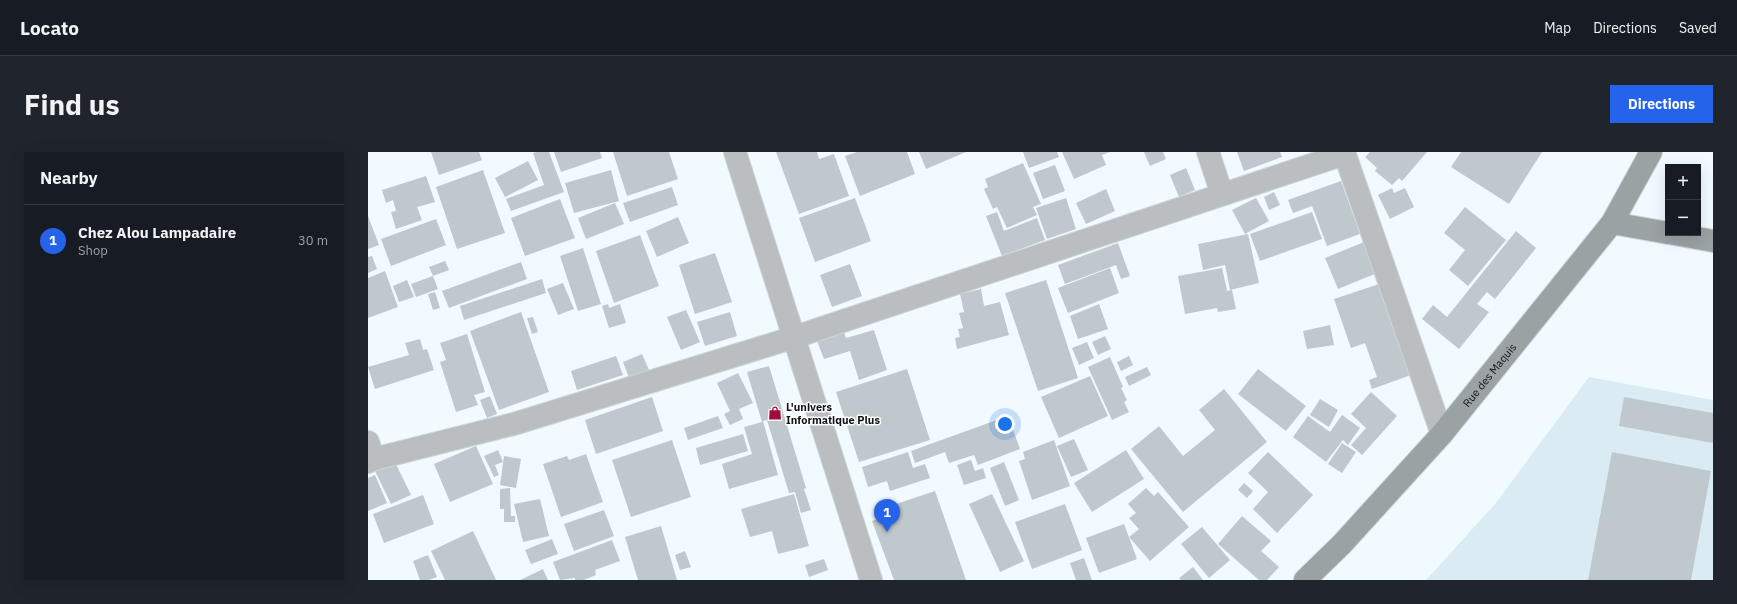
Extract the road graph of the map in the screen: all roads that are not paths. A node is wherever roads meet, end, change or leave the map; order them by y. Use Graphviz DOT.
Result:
graph roads {
  1 [pos="735,152"];
  2 [pos="1208,152"];
  3 [pos="1651,152"];
  4 [pos="1344,153"];
  5 [pos="1222,194"];
  6 [pos="1612,223"];
  7 [pos="1665,232"];
  8 [pos="1686,236"];
  9 [pos="1713,241"];
  10 [pos="795,337"];
  11 [pos="1442,434"];
  12 [pos="370,454"];
  13 [pos="871,580"];
  14 [pos="1306,580"];
  1 -- 10 [label="street"];
  2 -- 5 [label="street"];
  3 -- 6 [label="street, Rue des Maquis"];
  4 -- 5 [label="street"];
  4 -- 11 [label="street"];
  5 -- 10 [label="street"];
  6 -- 7 [label="street"];
  6 -- 11 [label="street, Rue des Maquis"];
  8 -- 9 [label="street"];
  10 -- 12 [label="street"];
  10 -- 13 [label="street"];
  11 -- 14 [label="street, Rue des Maquis"];
}
